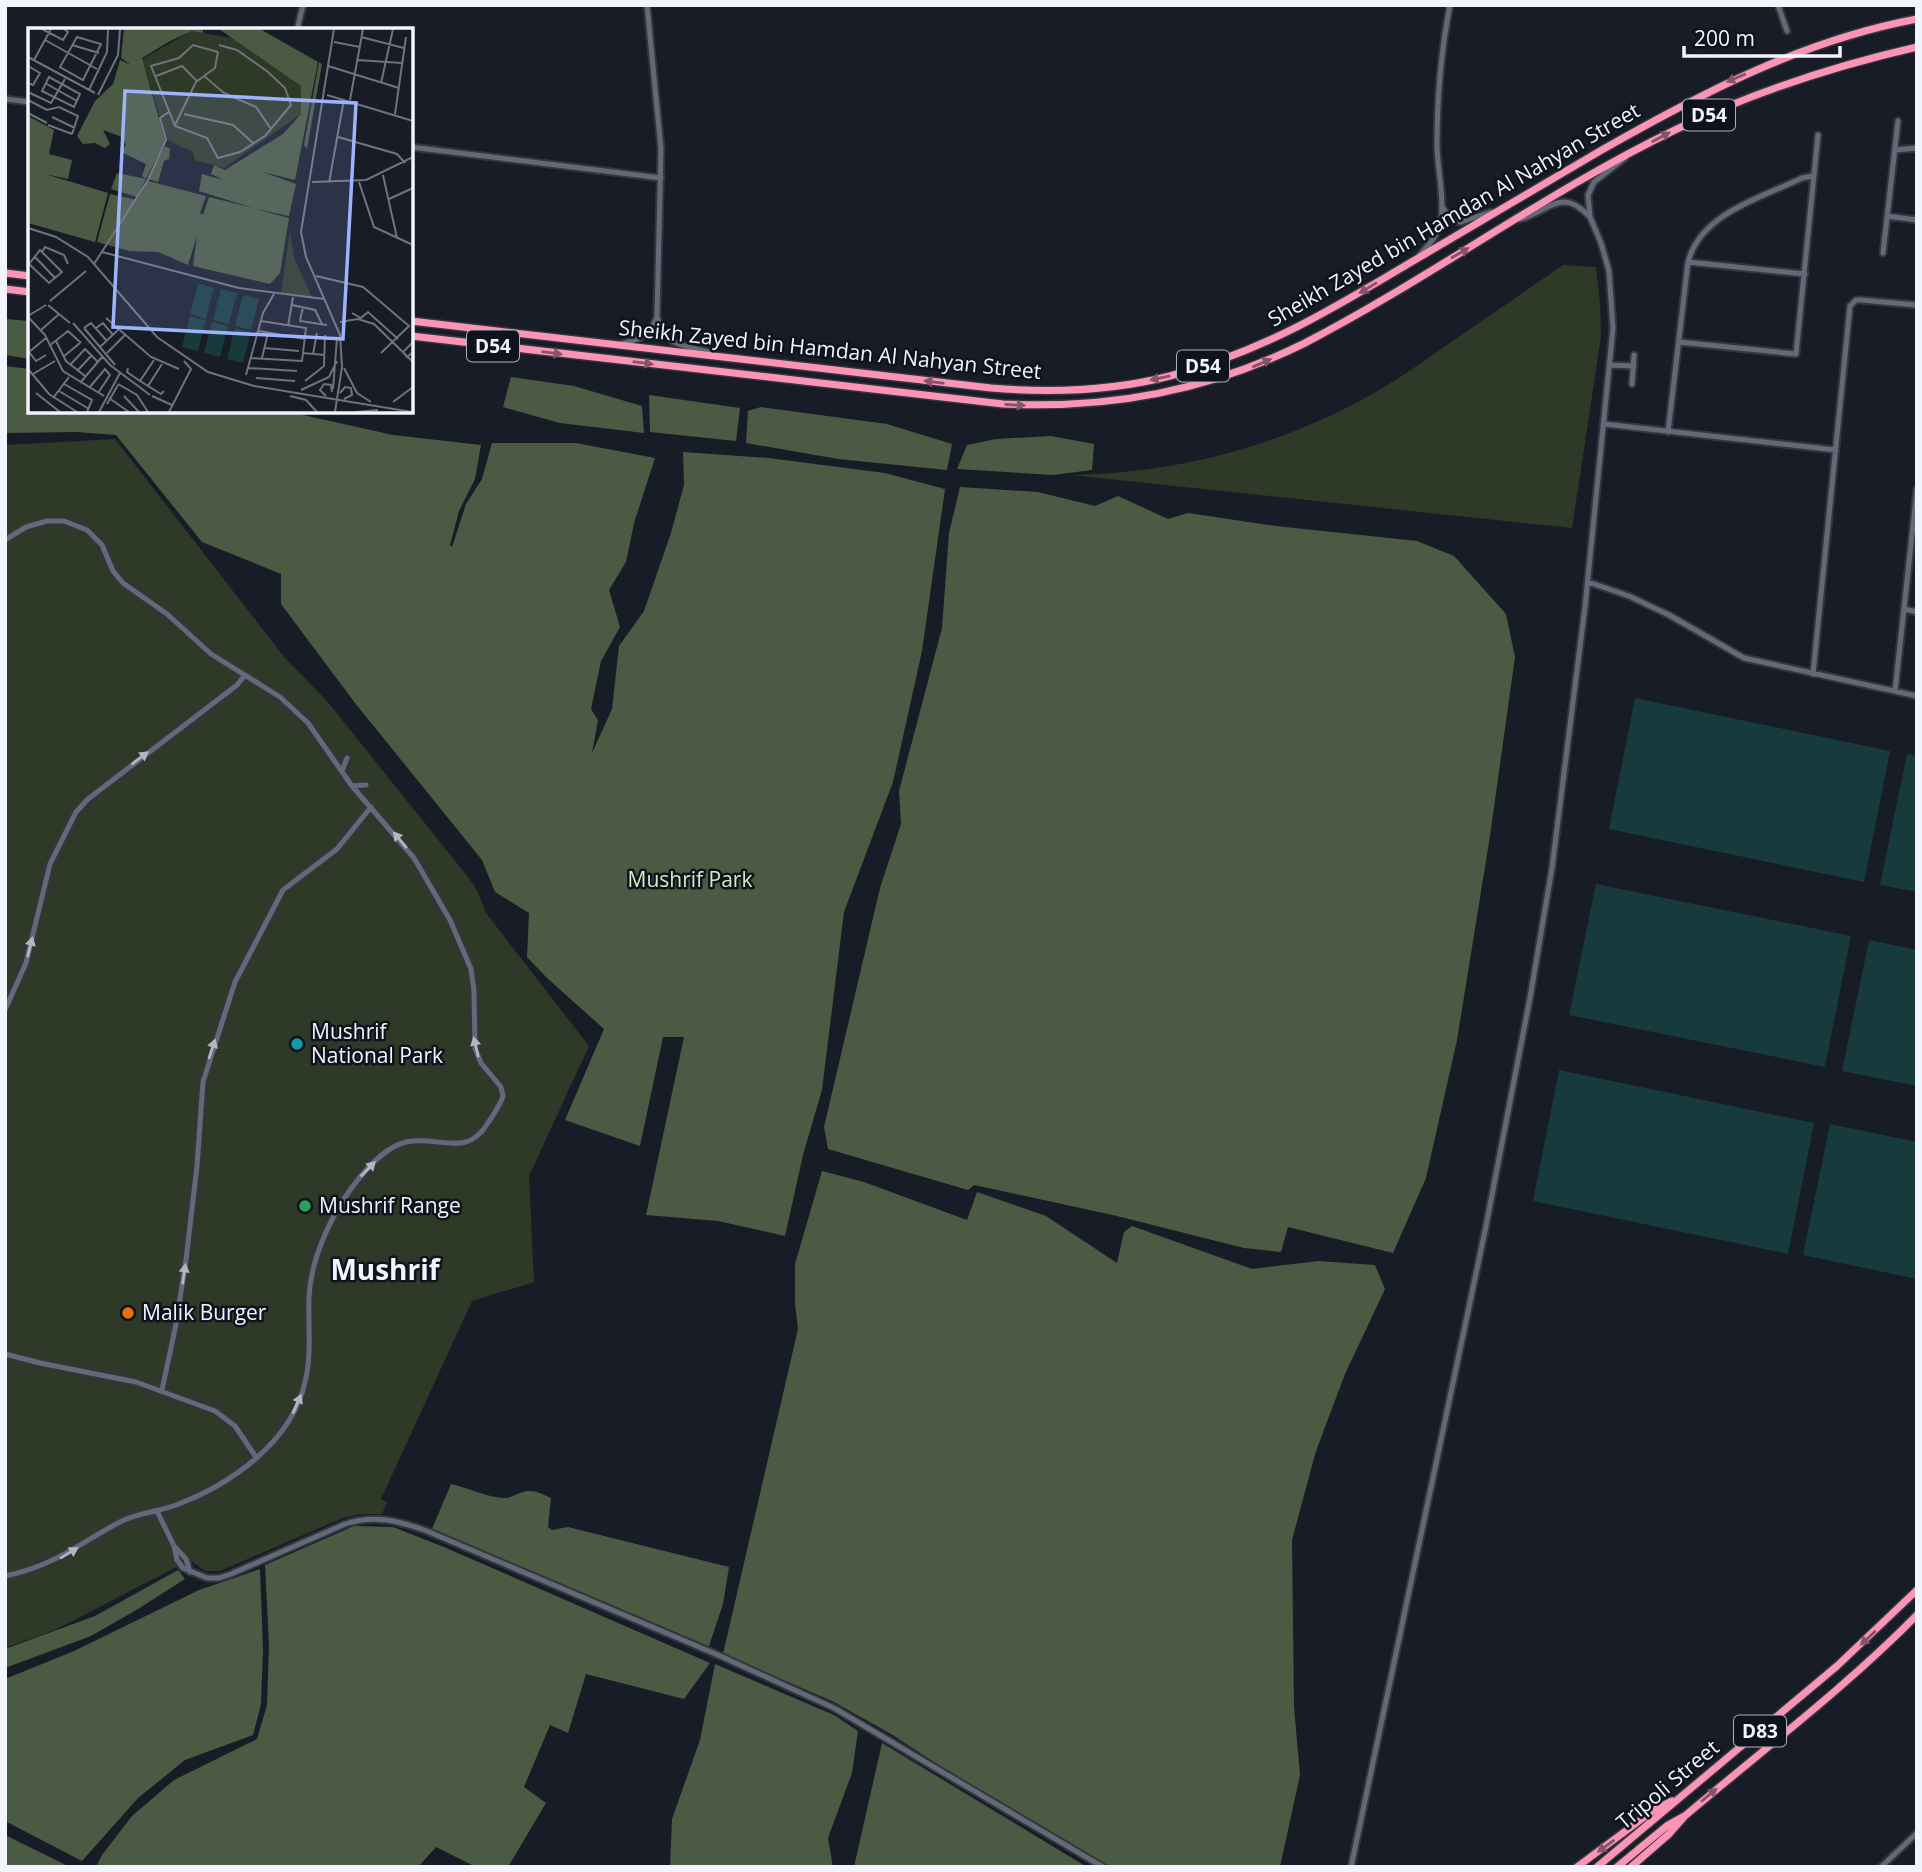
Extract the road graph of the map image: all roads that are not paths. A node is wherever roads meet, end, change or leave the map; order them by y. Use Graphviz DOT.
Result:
graph roads {
  1 [pos="303,5"];
  2 [pos="648,5"];
  3 [pos="1450,5"];
  4 [pos="1778,5"];
  5 [pos="1917,19"];
  6 [pos="297,28"];
  7 [pos="1787,31"];
  8 [pos="1917,47"];
  9 [pos="5,99"];
  10 [pos="28,102"];
  11 [pos="1898,121"];
  12 [pos="1818,135"];
  13 [pos="413,147"];
  14 [pos="1917,148"];
  15 [pos="1895,150"];
  16 [pos="1628,155"];
  17 [pos="1813,177"];
  18 [pos="661,178"];
  19 [pos="1442,206"];
  20 [pos="1498,211"];
  21 [pos="1887,216"];
  22 [pos="1590,217"];
  23 [pos="1517,219"];
  24 [pos="1917,220"];
  25 [pos="1883,253"];
  26 [pos="1414,261"];
  27 [pos="1688,262"];
  28 [pos="6,273"];
  29 [pos="1804,274"];
  30 [pos="28,276"];
  31 [pos="5,289"];
  32 [pos="28,292"];
  33 [pos="1917,305"];
  34 [pos="657,316"];
  35 [pos="413,321"];
  36 [pos="413,337"];
  37 [pos="1679,342"];
  38 [pos="615,345"];
  39 [pos="1634,355"];
  40 [pos="726,358"];
  41 [pos="1610,365"];
  42 [pos="1634,366"];
  43 [pos="1632,384"];
  44 [pos="1604,424"];
  45 [pos="1668,432"];
  46 [pos="1836,450"];
  47 [pos="1917,489"];
  48 [pos="1914,533"];
  49 [pos="5,540"];
  50 [pos="1587,582"];
  51 [pos="1904,609"];
  52 [pos="1917,612"];
  53 [pos="1813,674"];
  54 [pos="245,675"];
  55 [pos="1895,691"];
  56 [pos="1917,696"];
  57 [pos="347,758"];
  58 [pos="342,771"];
  59 [pos="366,785"];
  60 [pos="352,786"];
  61 [pos="371,807"];
  62 [pos="5,1010"];
  63 [pos="5,1354"];
  64 [pos="162,1390"];
  65 [pos="256,1457"];
  66 [pos="157,1511"];
  67 [pos="5,1576"];
  68 [pos="1917,1590"];
  69 [pos="1917,1615"];
  70 [pos="1675,1799"];
  71 [pos="1686,1815"];
  72 [pos="1917,1833"];
  73 [pos="1103,1867"];
  74 [pos="1351,1867"];
  75 [pos="1577,1867"];
  76 [pos="1597,1867"];
  77 [pos="1617,1867"];
  78 [pos="1631,1867"];
  79 [pos="1881,1867"];
  1 -- 6 [label="street"];
  2 -- 18 [label="street"];
  3 -- 19 [label="street"];
  4 -- 7 [label="street"];
  5 -- 20 [label="highway, Sheikh Zayed bin Hamdan Al Nahyan Street / D54, one-way"];
  16 -- 8 [label="highway, Sheikh Zayed bin Hamdan Al Nahyan Street / D54, one-way"];
  9 -- 10 [label="street"];
  11 -- 15 [label="street"];
  12 -- 17 [label="street"];
  13 -- 18 [label="street"];
  14 -- 15 [label="street"];
  15 -- 21 [label="street"];
  16 -- 22 [label="street"];
  16 -- 23 [label="highway, Sheikh Zayed bin Hamdan Al Nahyan Street / D54"];
  17 -- 27 [label="street"];
  17 -- 29 [label="street"];
  18 -- 34 [label="street"];
  19 -- 20 [label="street"];
  19 -- 26 [label="street"];
  20 -- 26 [label="highway, Sheikh Zayed bin Hamdan Al Nahyan Street / D54"];
  21 -- 24 [label="street"];
  21 -- 25 [label="street"];
  22 -- 23 [label="street"];
  22 -- 41 [label="street"];
  36 -- 23 [label="highway, Sheikh Zayed bin Hamdan Al Nahyan Street / D54, one-way"];
  26 -- 40 [label="highway, Sheikh Zayed bin Hamdan Al Nahyan Street / D54, one-way"];
  27 -- 29 [label="street"];
  27 -- 37 [label="street"];
  28 -- 30 [label="highway"];
  29 -- 37 [label="street"];
  31 -- 32 [label="highway"];
  33 -- 46 [label="street"];
  34 -- 38 [label="street"];
  34 -- 40 [label="street"];
  35 -- 38 [label="highway, Sheikh Zayed bin Hamdan Al Nahyan Street / D54"];
  37 -- 45 [label="street"];
  38 -- 40 [label="highway, Sheikh Zayed bin Hamdan Al Nahyan Street / D54"];
  39 -- 42 [label="street"];
  41 -- 42 [label="street"];
  41 -- 44 [label="street"];
  42 -- 43 [label="street"];
  44 -- 45 [label="street"];
  44 -- 50 [label="street"];
  45 -- 46 [label="street"];
  46 -- 53 [label="street"];
  47 -- 48 [label="street"];
  48 -- 51 [label="street"];
  49 -- 54 [label="street"];
  50 -- 53 [label="street"];
  50 -- 74 [label="street"];
  51 -- 52 [label="street"];
  51 -- 55 [label="street"];
  53 -- 55 [label="street"];
  54 -- 58 [label="street"];
  62 -- 54 [label="street, one-way"];
  55 -- 56 [label="street"];
  57 -- 58 [label="street"];
  58 -- 60 [label="street"];
  59 -- 60 [label="street"];
  60 -- 61 [label="street"];
  64 -- 61 [label="street, one-way"];
  65 -- 61 [label="street, one-way"];
  63 -- 64 [label="street"];
  64 -- 65 [label="street"];
  65 -- 66 [label="street"];
  67 -- 66 [label="street, one-way"];
  66 -- 73 [label="street"];
  68 -- 70 [label="highway, Tripoli Street / D83, one-way"];
  71 -- 69 [label="highway, Tripoli Street / D83, one-way"];
  70 -- 75 [label="highway, one-way"];
  70 -- 76 [label="highway, Tripoli Street / D83"];
  71 -- 77 [label="highway, Tripoli Street / D83"];
  71 -- 78 [label="highway"];
  72 -- 79 [label="street"];
}
